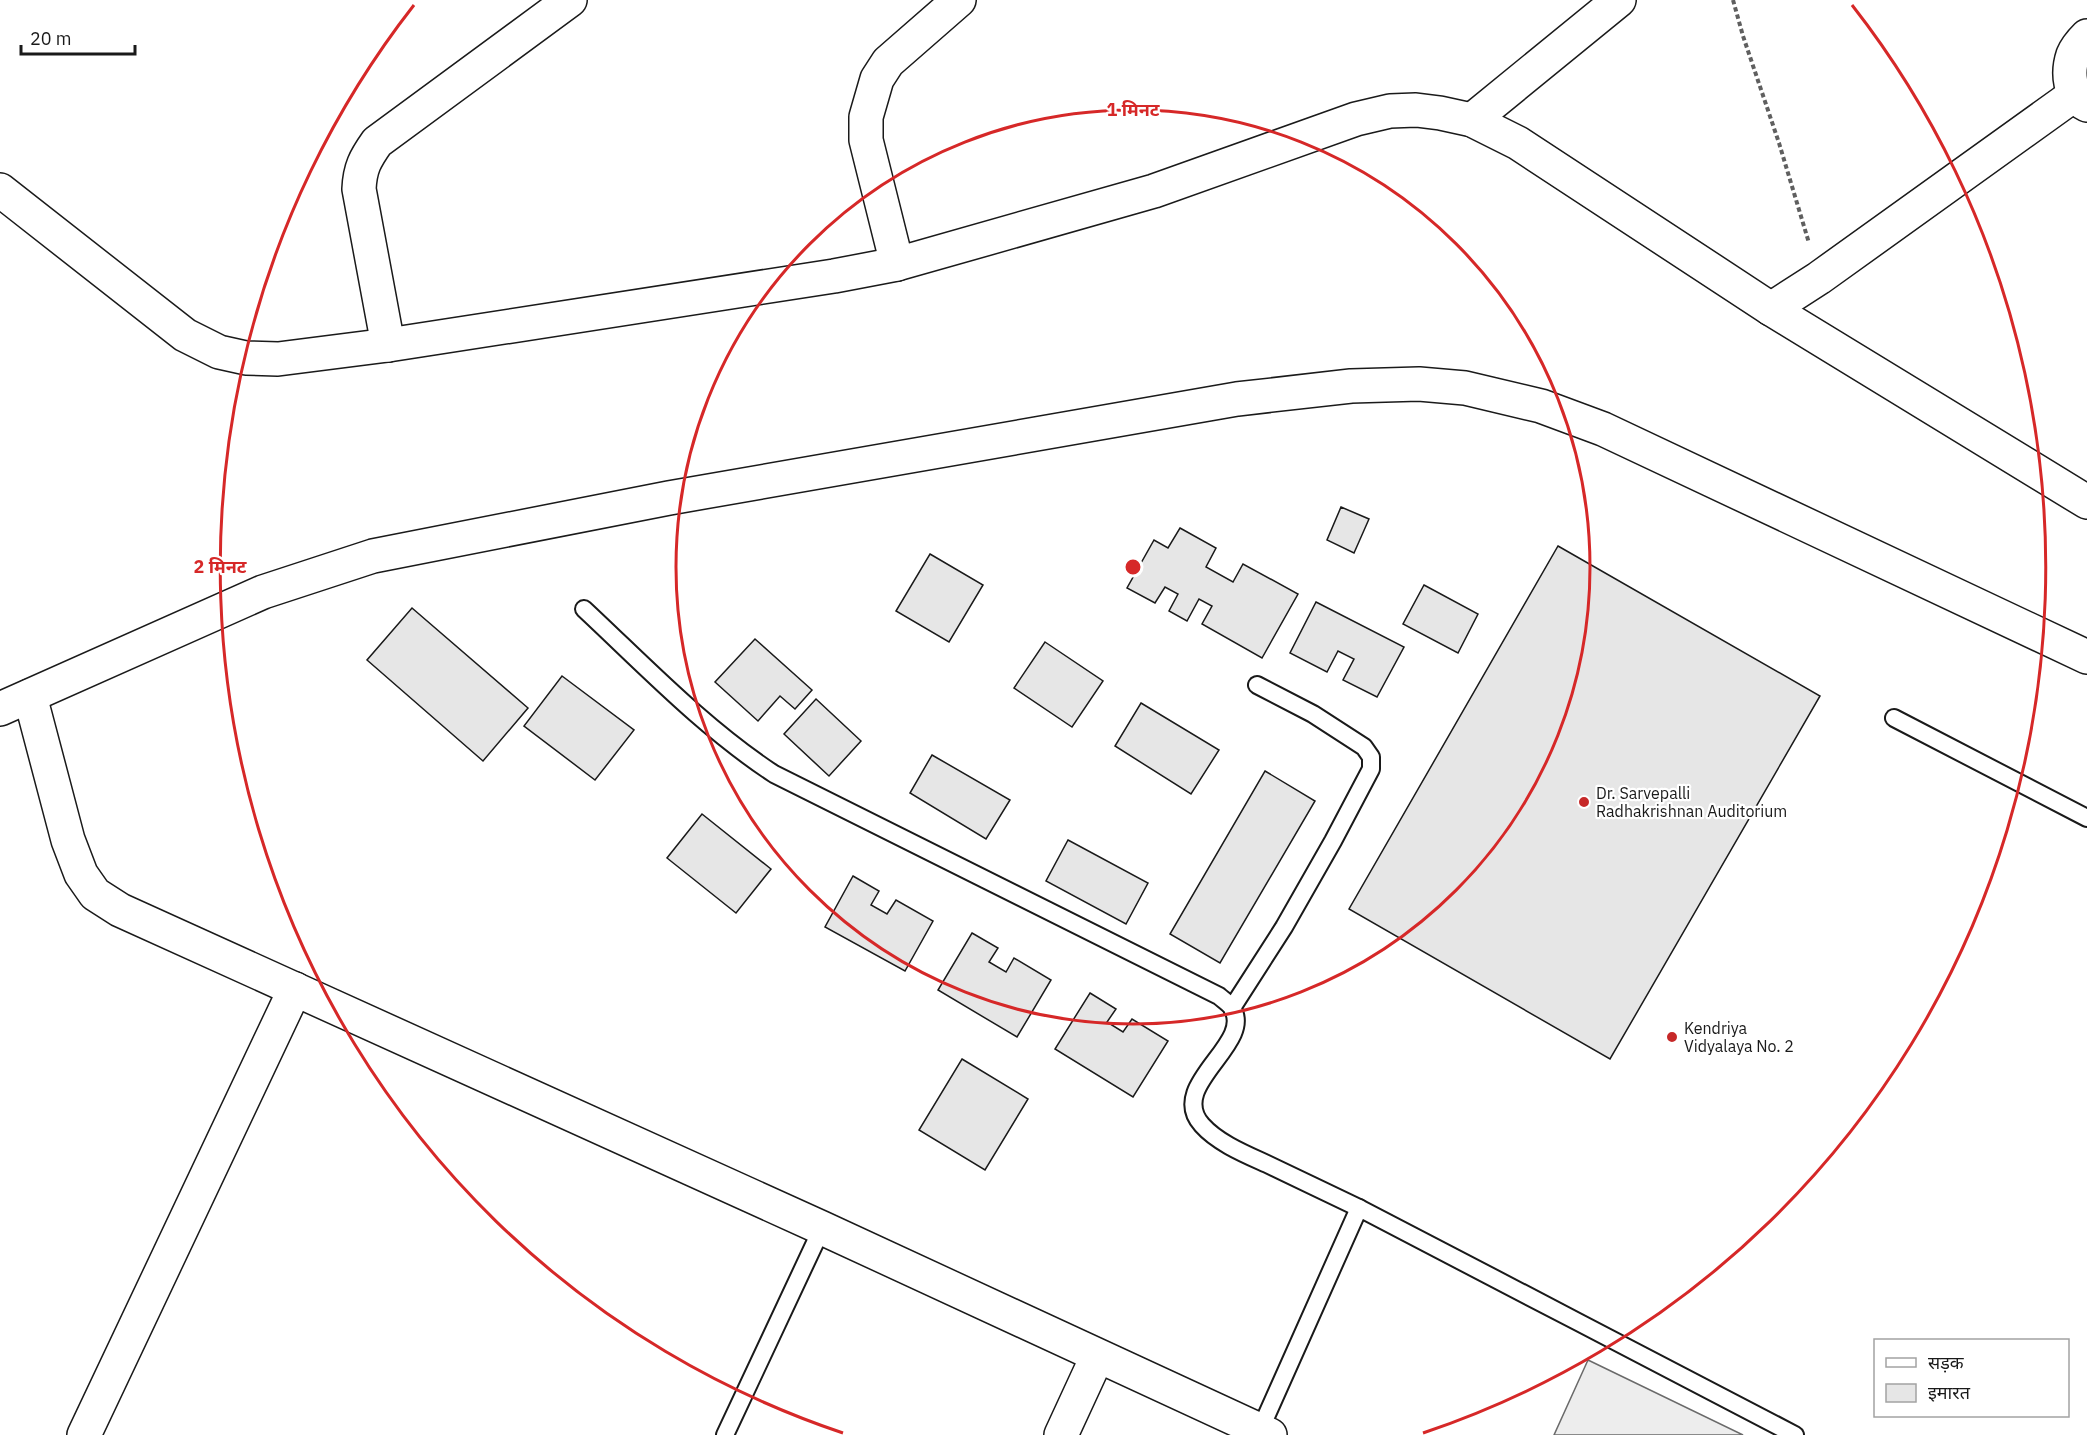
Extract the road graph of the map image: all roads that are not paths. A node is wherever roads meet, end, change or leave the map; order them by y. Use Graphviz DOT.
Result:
graph roads {
  1 [pos="570,0"];
  2 [pos="959,0"];
  3 [pos="1619,0"];
  4 [pos="2087,36"];
  5 [pos="2081,100"];
  6 [pos="1472,120"];
  7 [pos="0,190"];
  8 [pos="897,264"];
  9 [pos="1771,309"];
  10 [pos="388,345"];
  11 [pos="2087,502"];
  12 [pos="584,609"];
  13 [pos="2087,657"];
  14 [pos="1257,685"];
  15 [pos="30,696"];
  16 [pos="0,709"];
  17 [pos="1894,718"];
  18 [pos="2087,818"];
  19 [pos="295,989"];
  20 [pos="1232,1008"];
  21 [pos="1359,1208"];
  22 [pos="822,1228"];
  23 [pos="1097,1357"];
  24 [pos="1265,1433"];
  25 [pos="84,1435"];
  26 [pos="725,1435"];
  27 [pos="1061,1435"];
  28 [pos="1795,1435"];
  1 -- 10 [label="street"];
  2 -- 8 [label="street"];
  3 -- 6 [label="street"];
  4 -- 5 [label="street"];
  5 -- 9 [label="street"];
  6 -- 8 [label="street"];
  6 -- 9 [label="street"];
  7 -- 10 [label="street"];
  8 -- 10 [label="street"];
  9 -- 11 [label="street"];
  12 -- 20 [label="lane"];
  13 -- 15 [label="street"];
  14 -- 20 [label="lane"];
  15 -- 16 [label="street"];
  15 -- 19 [label="street"];
  17 -- 18 [label="lane"];
  19 -- 22 [label="street"];
  19 -- 25 [label="street"];
  20 -- 21 [label="lane"];
  21 -- 24 [label="lane"];
  21 -- 28 [label="lane"];
  22 -- 23 [label="street"];
  22 -- 26 [label="lane"];
  23 -- 24 [label="street"];
  23 -- 27 [label="street"];
}
